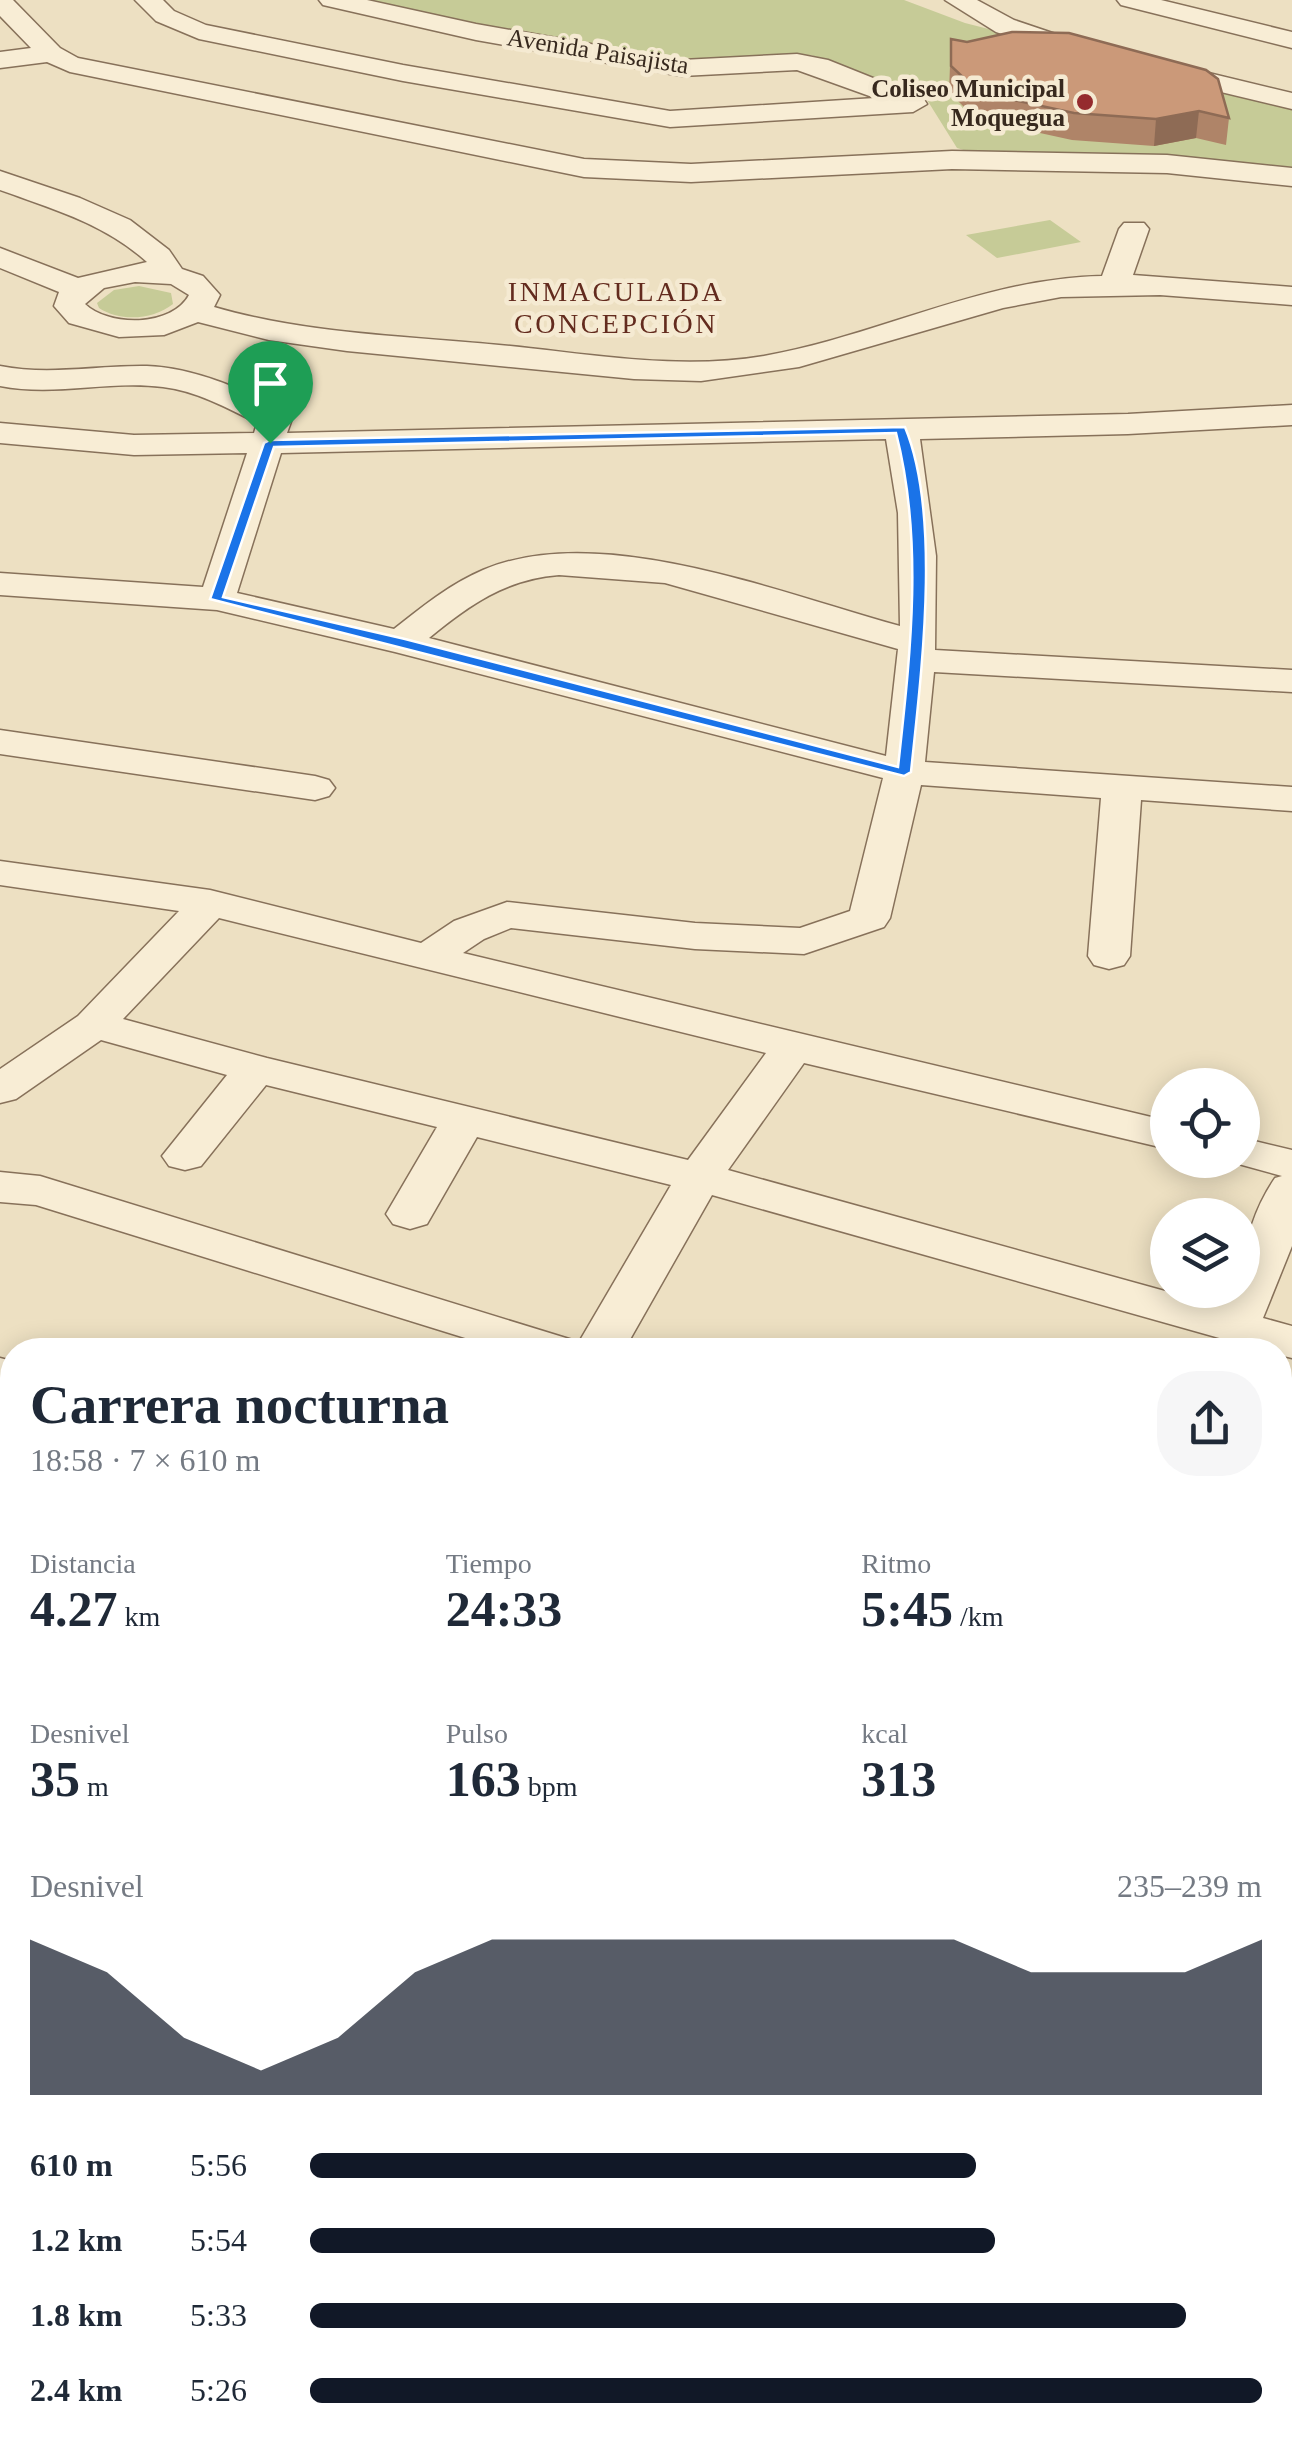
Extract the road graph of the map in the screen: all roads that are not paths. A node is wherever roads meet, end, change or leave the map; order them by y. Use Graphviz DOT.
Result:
graph roads {
  1 [pos="148,0"];
  2 [pos="332,0"];
  3 [pos="958,0"];
  4 [pos="0,1"];
  5 [pos="1132,1"];
  6 [pos="1186,6"];
  7 [pos="476,32"];
  8 [pos="796,35"];
  9 [pos="724,36"];
  10 [pos="1292,40"];
  11 [pos="1057,46"];
  12 [pos="51,54"];
  13 [pos="0,60"];
  14 [pos="850,60"];
  15 [pos="719,66"];
  16 [pos="403,73"];
  17 [pos="1292,101"];
  18 [pos="913,104"];
  19 [pos="324,117"];
  20 [pos="952,160"];
  21 [pos="1292,177"];
  22 [pos="0,180"];
  23 [pos="1134,229"];
  24 [pos="0,256"];
  25 [pos="170,275"];
  26 [pos="1115,283"];
  27 [pos="80,288"];
  28 [pos="1292,296"];
  29 [pos="196,312"];
  30 [pos="146,328"];
  31 [pos="0,376"];
  32 [pos="152,376"];
  33 [pos="1292,415"];
  34 [pos="901,430"];
  35 [pos="0,433"];
  36 [pos="270,443"];
  37 [pos="0,584"];
  38 [pos="216,599"];
  39 [pos="400,642"];
  40 [pos="916,651"];
  41 [pos="1292,681"];
  42 [pos="0,742"];
  43 [pos="904,772"];
  44 [pos="1122,786"];
  45 [pos="314,788"];
  46 [pos="1292,799"];
  47 [pos="0,872"];
  48 [pos="210,903"];
  49 [pos="1108,956"];
  50 [pos="430,957"];
  51 [pos="94,1025"];
  52 [pos="793,1047"];
  53 [pos="256,1070"];
  54 [pos="0,1089"];
  55 [pos="465,1118"];
  56 [pos="1150,1130"];
  57 [pos="186,1156"];
  58 [pos="1260,1156"];
  59 [pos="1292,1164"];
  60 [pos="699,1177"];
  61 [pos="0,1187"];
  62 [pos="1292,1188"];
  63 [pos="410,1214"];
  64 [pos="1236,1324"];
  65 [pos="520,1338"];
  66 [pos="607,1338"];
  67 [pos="1280,1338"];
  1 -- 16 [label="street"];
  2 -- 7 [label="street, Avenida Paisajista"];
  3 -- 11 [label="street"];
  4 -- 12 [label="street"];
  5 -- 6 [label="street"];
  5 -- 11 [label="street"];
  6 -- 10 [label="street"];
  7 -- 15 [label="street, Avenida Paisajista"];
  7 -- 16 [label="street"];
  8 -- 14 [label="street"];
  9 -- 15 [label="street"];
  11 -- 17 [label="street"];
  12 -- 13 [label="street"];
  12 -- 19 [label="street"];
  15 -- 18 [label="street, Avenida Paisajista"];
  16 -- 18 [label="street"];
  16 -- 19 [label="street"];
  18 -- 20 [label="street"];
  19 -- 20 [label="street"];
  20 -- 21 [label="street"];
  22 -- 25 [label="street"];
  23 -- 26 [label="street"];
  24 -- 27 [label="street"];
  25 -- 27 [label="street"];
  25 -- 29 [label="street"];
  26 -- 28 [label="street"];
  26 -- 29 [label="street"];
  27 -- 30 [label="street"];
  29 -- 30 [label="street"];
  30 -- 32 [label="street"];
  31 -- 32 [label="street"];
  32 -- 36 [label="street"];
  33 -- 34 [label="street"];
  34 -- 36 [label="street"];
  34 -- 40 [label="street"];
  35 -- 36 [label="street"];
  36 -- 38 [label="street"];
  37 -- 38 [label="street"];
  38 -- 39 [label="street"];
  39 -- 40 [label="street"];
  39 -- 43 [label="street"];
  40 -- 41 [label="street"];
  40 -- 43 [label="street"];
  42 -- 45 [label="street"];
  43 -- 44 [label="street"];
  43 -- 50 [label="street"];
  44 -- 46 [label="street"];
  44 -- 49 [label="street"];
  47 -- 48 [label="street"];
  48 -- 50 [label="street"];
  48 -- 51 [label="street"];
  50 -- 52 [label="street"];
  51 -- 53 [label="street"];
  51 -- 54 [label="street"];
  52 -- 56 [label="street"];
  52 -- 60 [label="street"];
  53 -- 55 [label="street"];
  53 -- 57 [label="street"];
  55 -- 60 [label="street"];
  55 -- 63 [label="street"];
  58 -- 59 [label="street"];
  60 -- 64 [label="street"];
  60 -- 66 [label="street"];
  61 -- 65 [label="street"];
  62 -- 64 [label="street"];
  64 -- 67 [label="street"];
}
